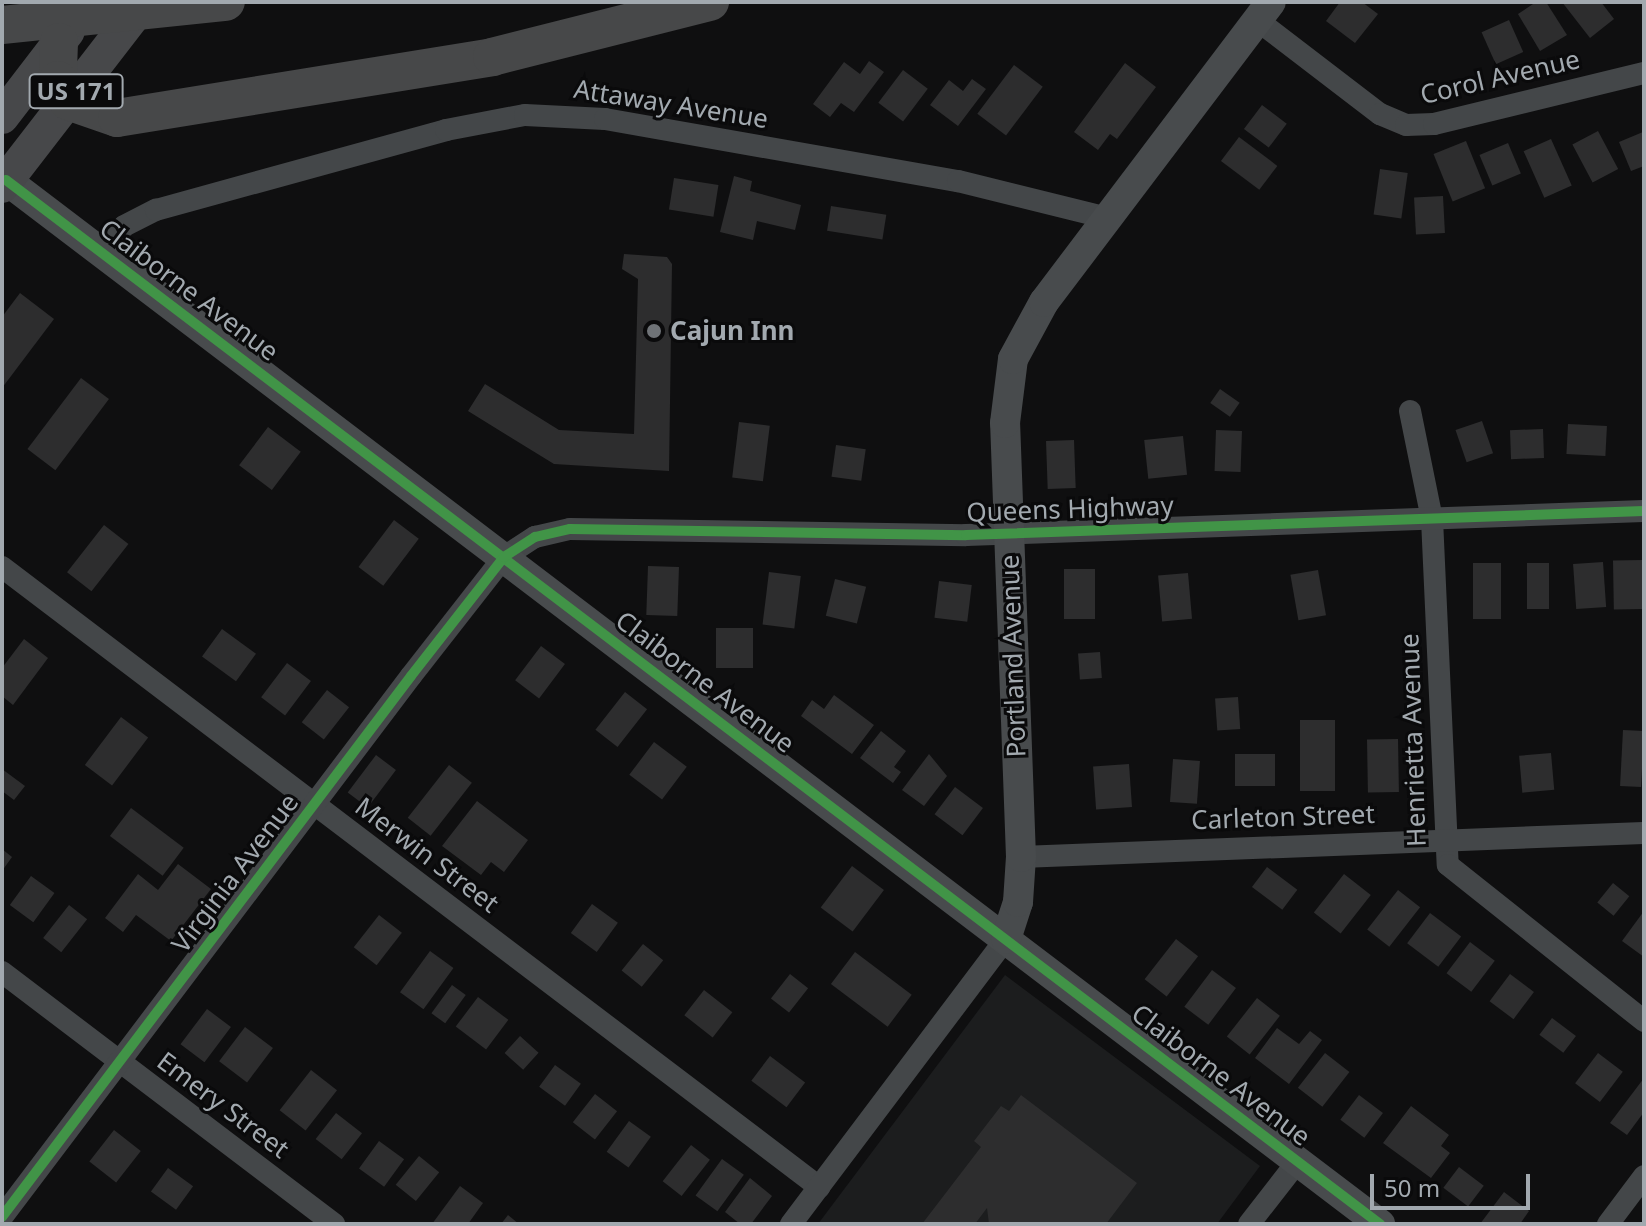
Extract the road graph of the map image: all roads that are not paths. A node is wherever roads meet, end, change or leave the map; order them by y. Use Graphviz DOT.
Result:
graph roads {
  1 [pos="90,2"];
  2 [pos="144,2"];
  3 [pos="710,2"];
  4 [pos="221,3"];
  5 [pos="1264,11"];
  6 [pos="2,25"];
  7 [pos="59,42"];
  8 [pos="1644,73"];
  9 [pos="68,101"];
  10 [pos="2,117"];
  11 [pos="3,181"];
  12 [pos="1108,218"];
  13 [pos="103,252"];
  14 [pos="1410,411"];
  15 [pos="1644,511"];
  16 [pos="1432,519"];
  17 [pos="1009,534"];
  18 [pos="504,557"];
  19 [pos="2,567"];
  20 [pos="314,804"];
  21 [pos="1644,833"];
  22 [pos="1444,840"];
  23 [pos="1021,857"];
  24 [pos="1006,939"];
  25 [pos="2,972"];
  26 [pos="1644,1021"];
  27 [pos="120,1061"];
  28 [pos="1298,1161"];
  29 [pos="1644,1176"];
  30 [pos="819,1187"];
  31 [pos="2,1217"];
  32 [pos="334,1224"];
  33 [pos="791,1224"];
  34 [pos="1249,1224"];
  35 [pos="1380,1224"];
  36 [pos="1608,1224"];
  1 -- 7 [label="main road, US 171"];
  2 -- 9 [label="main road, US 171"];
  3 -- 9 [label="highway"];
  4 -- 6 [label="highway"];
  5 -- 8 [label="street, Corol Avenue"];
  5 -- 12 [label="street, Portland Avenue"];
  7 -- 9 [label="highway"];
  7 -- 10 [label="main road, US 171"];
  9 -- 11 [label="main road, US 171"];
  11 -- 13 [label="street, Claiborne Avenue"];
  12 -- 13 [label="street, Attaway Avenue"];
  12 -- 17 [label="street, Portland Avenue"];
  13 -- 18 [label="street, Claiborne Avenue"];
  14 -- 16 [label="street, Henrietta Avenue"];
  15 -- 16 [label="street, Queens Highway"];
  16 -- 17 [label="street, Queens Highway"];
  16 -- 22 [label="street, Henrietta Avenue"];
  17 -- 18 [label="street, Queens Highway"];
  17 -- 23 [label="street, Portland Avenue"];
  18 -- 20 [label="street, Virginia Avenue"];
  18 -- 24 [label="street, Claiborne Avenue"];
  19 -- 20 [label="street, Merwin Street"];
  20 -- 27 [label="street, Virginia Avenue"];
  20 -- 30 [label="street, Merwin Street"];
  21 -- 22 [label="street, Carleton Street"];
  22 -- 23 [label="street, Carleton Street"];
  22 -- 26 [label="street, Henrietta Avenue"];
  23 -- 24 [label="street, Portland Avenue"];
  24 -- 28 [label="street, Claiborne Avenue"];
  24 -- 30 [label="street, Portland Avenue"];
  25 -- 27 [label="street, Emery Street"];
  27 -- 31 [label="street, Virginia Avenue"];
  27 -- 32 [label="street, Emery Street"];
  28 -- 34 [label="street"];
  28 -- 35 [label="street, Claiborne Avenue"];
  29 -- 36 [label="street"];
  30 -- 33 [label="street, Portland Avenue"];
}
